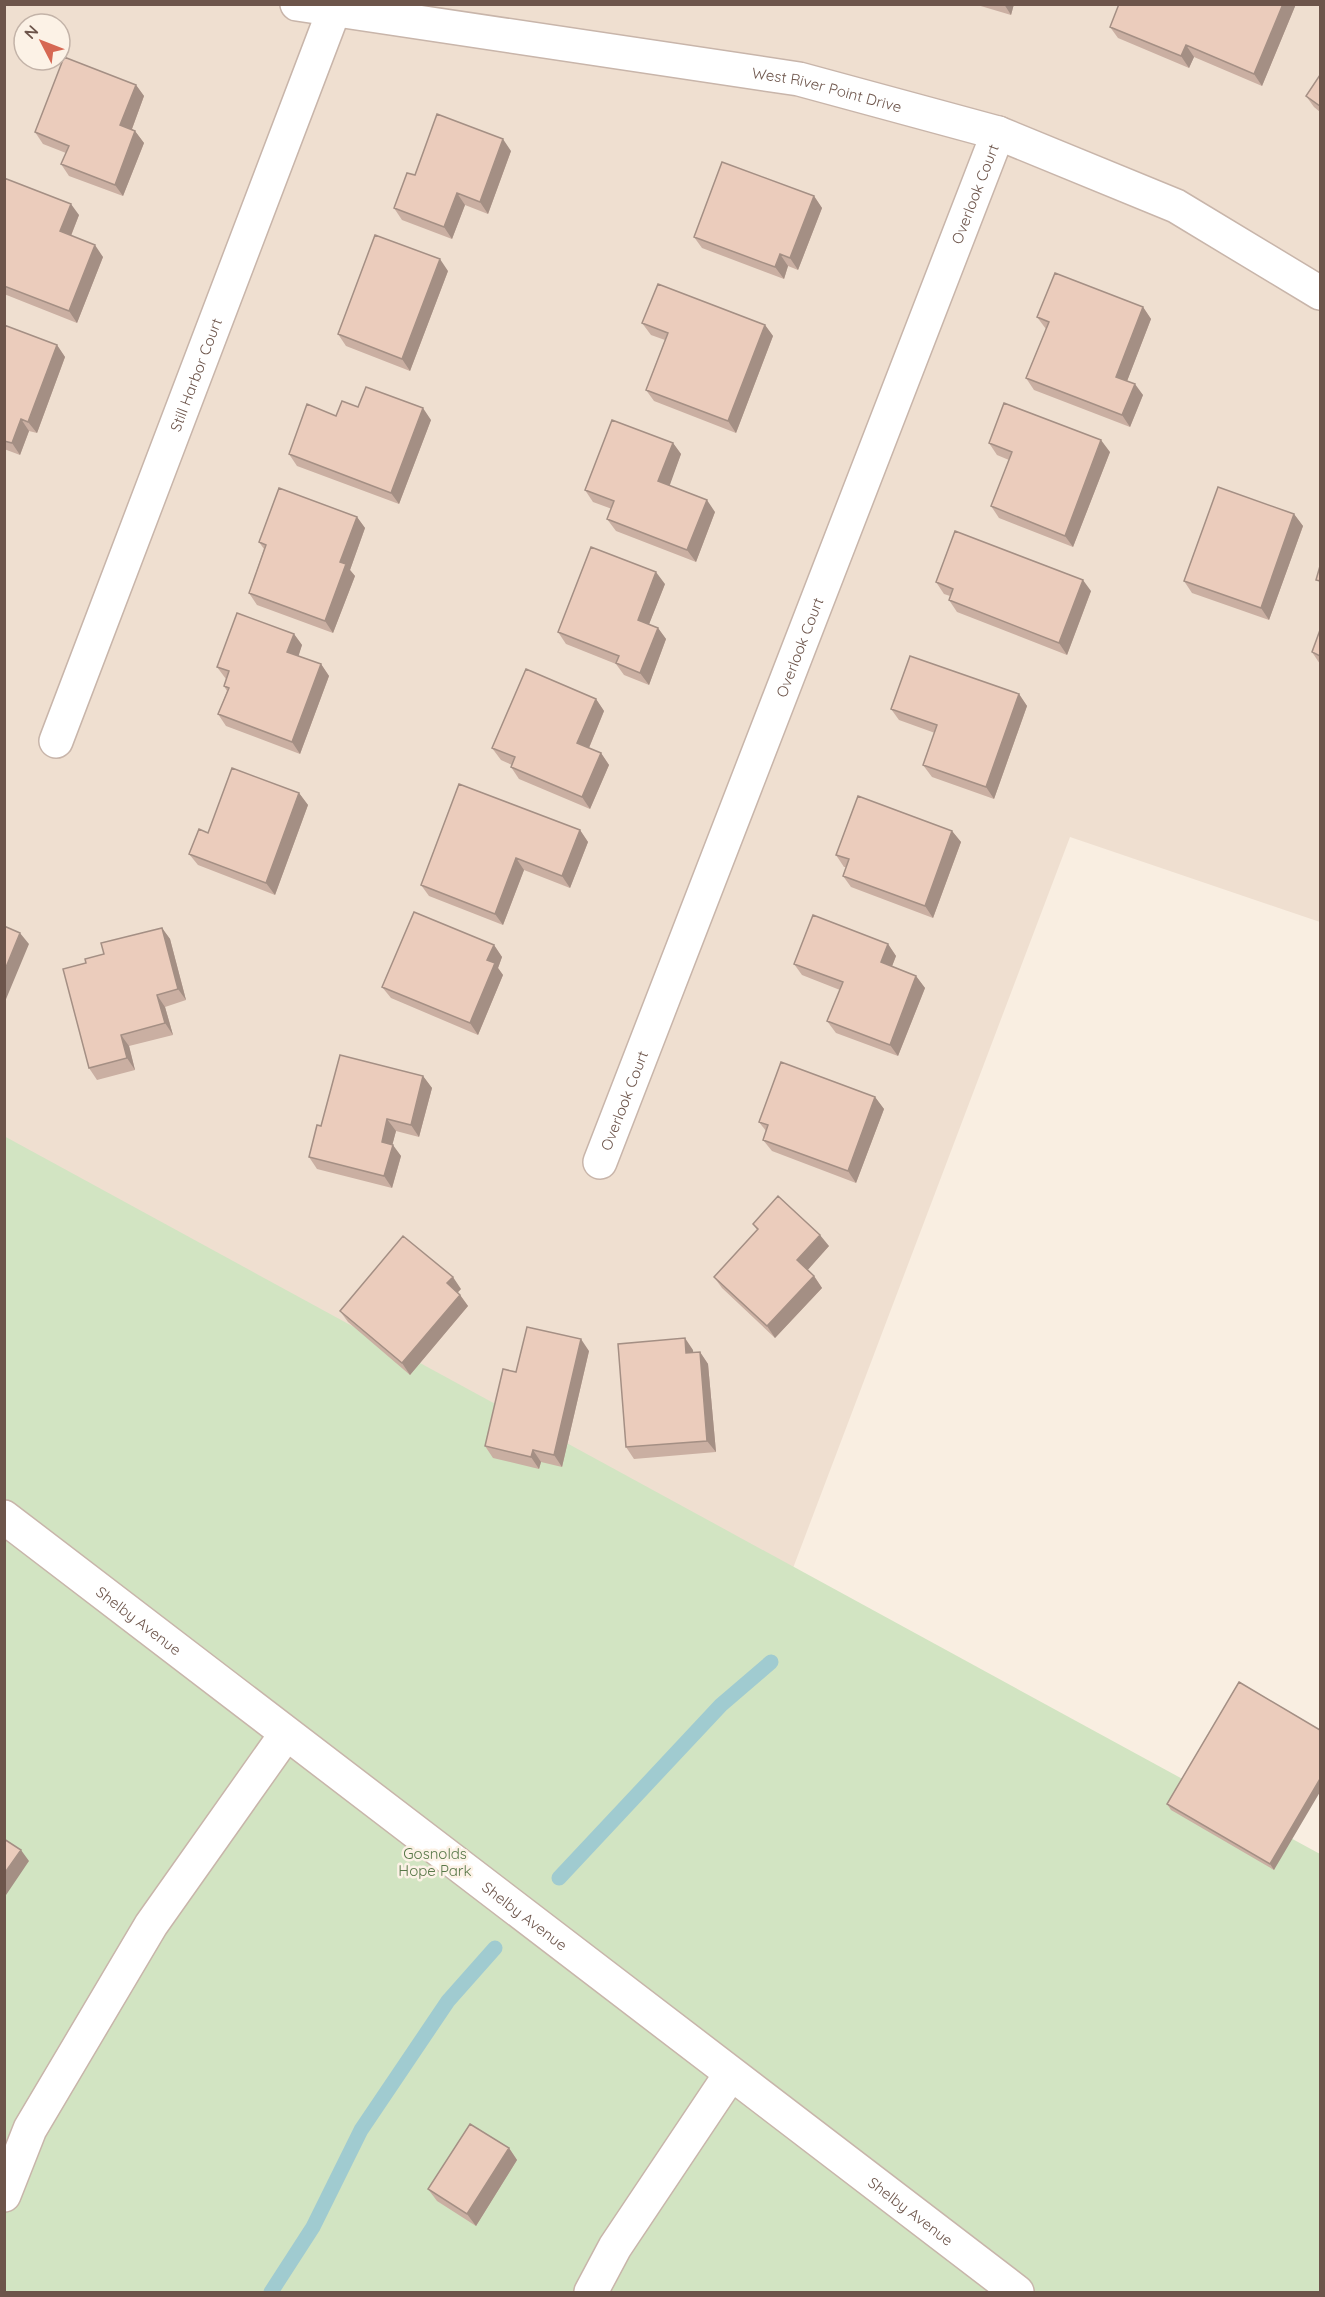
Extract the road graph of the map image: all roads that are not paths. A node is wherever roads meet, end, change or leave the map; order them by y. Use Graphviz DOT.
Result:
graph roads {
  1 [pos="297,4"];
  2 [pos="334,10"];
  3 [pos="998,133"];
  4 [pos="1320,293"];
  5 [pos="56,741"];
  6 [pos="600,1162"];
  7 [pos="4,1517"];
  8 [pos="286,1734"];
  9 [pos="730,2075"];
  10 [pos="4,2195"];
  11 [pos="591,2292"];
  12 [pos="1017,2292"];
  1 -- 2 [label="street, West River Point Drive"];
  2 -- 3 [label="street, West River Point Drive"];
  2 -- 5 [label="street, Still Harbor Court"];
  3 -- 4 [label="street, West River Point Drive"];
  3 -- 6 [label="street, Overlook Court"];
  7 -- 8 [label="street, Shelby Avenue"];
  8 -- 9 [label="street, Shelby Avenue"];
  8 -- 10 [label="street"];
  9 -- 11 [label="street"];
  9 -- 12 [label="street, Shelby Avenue"];
}
